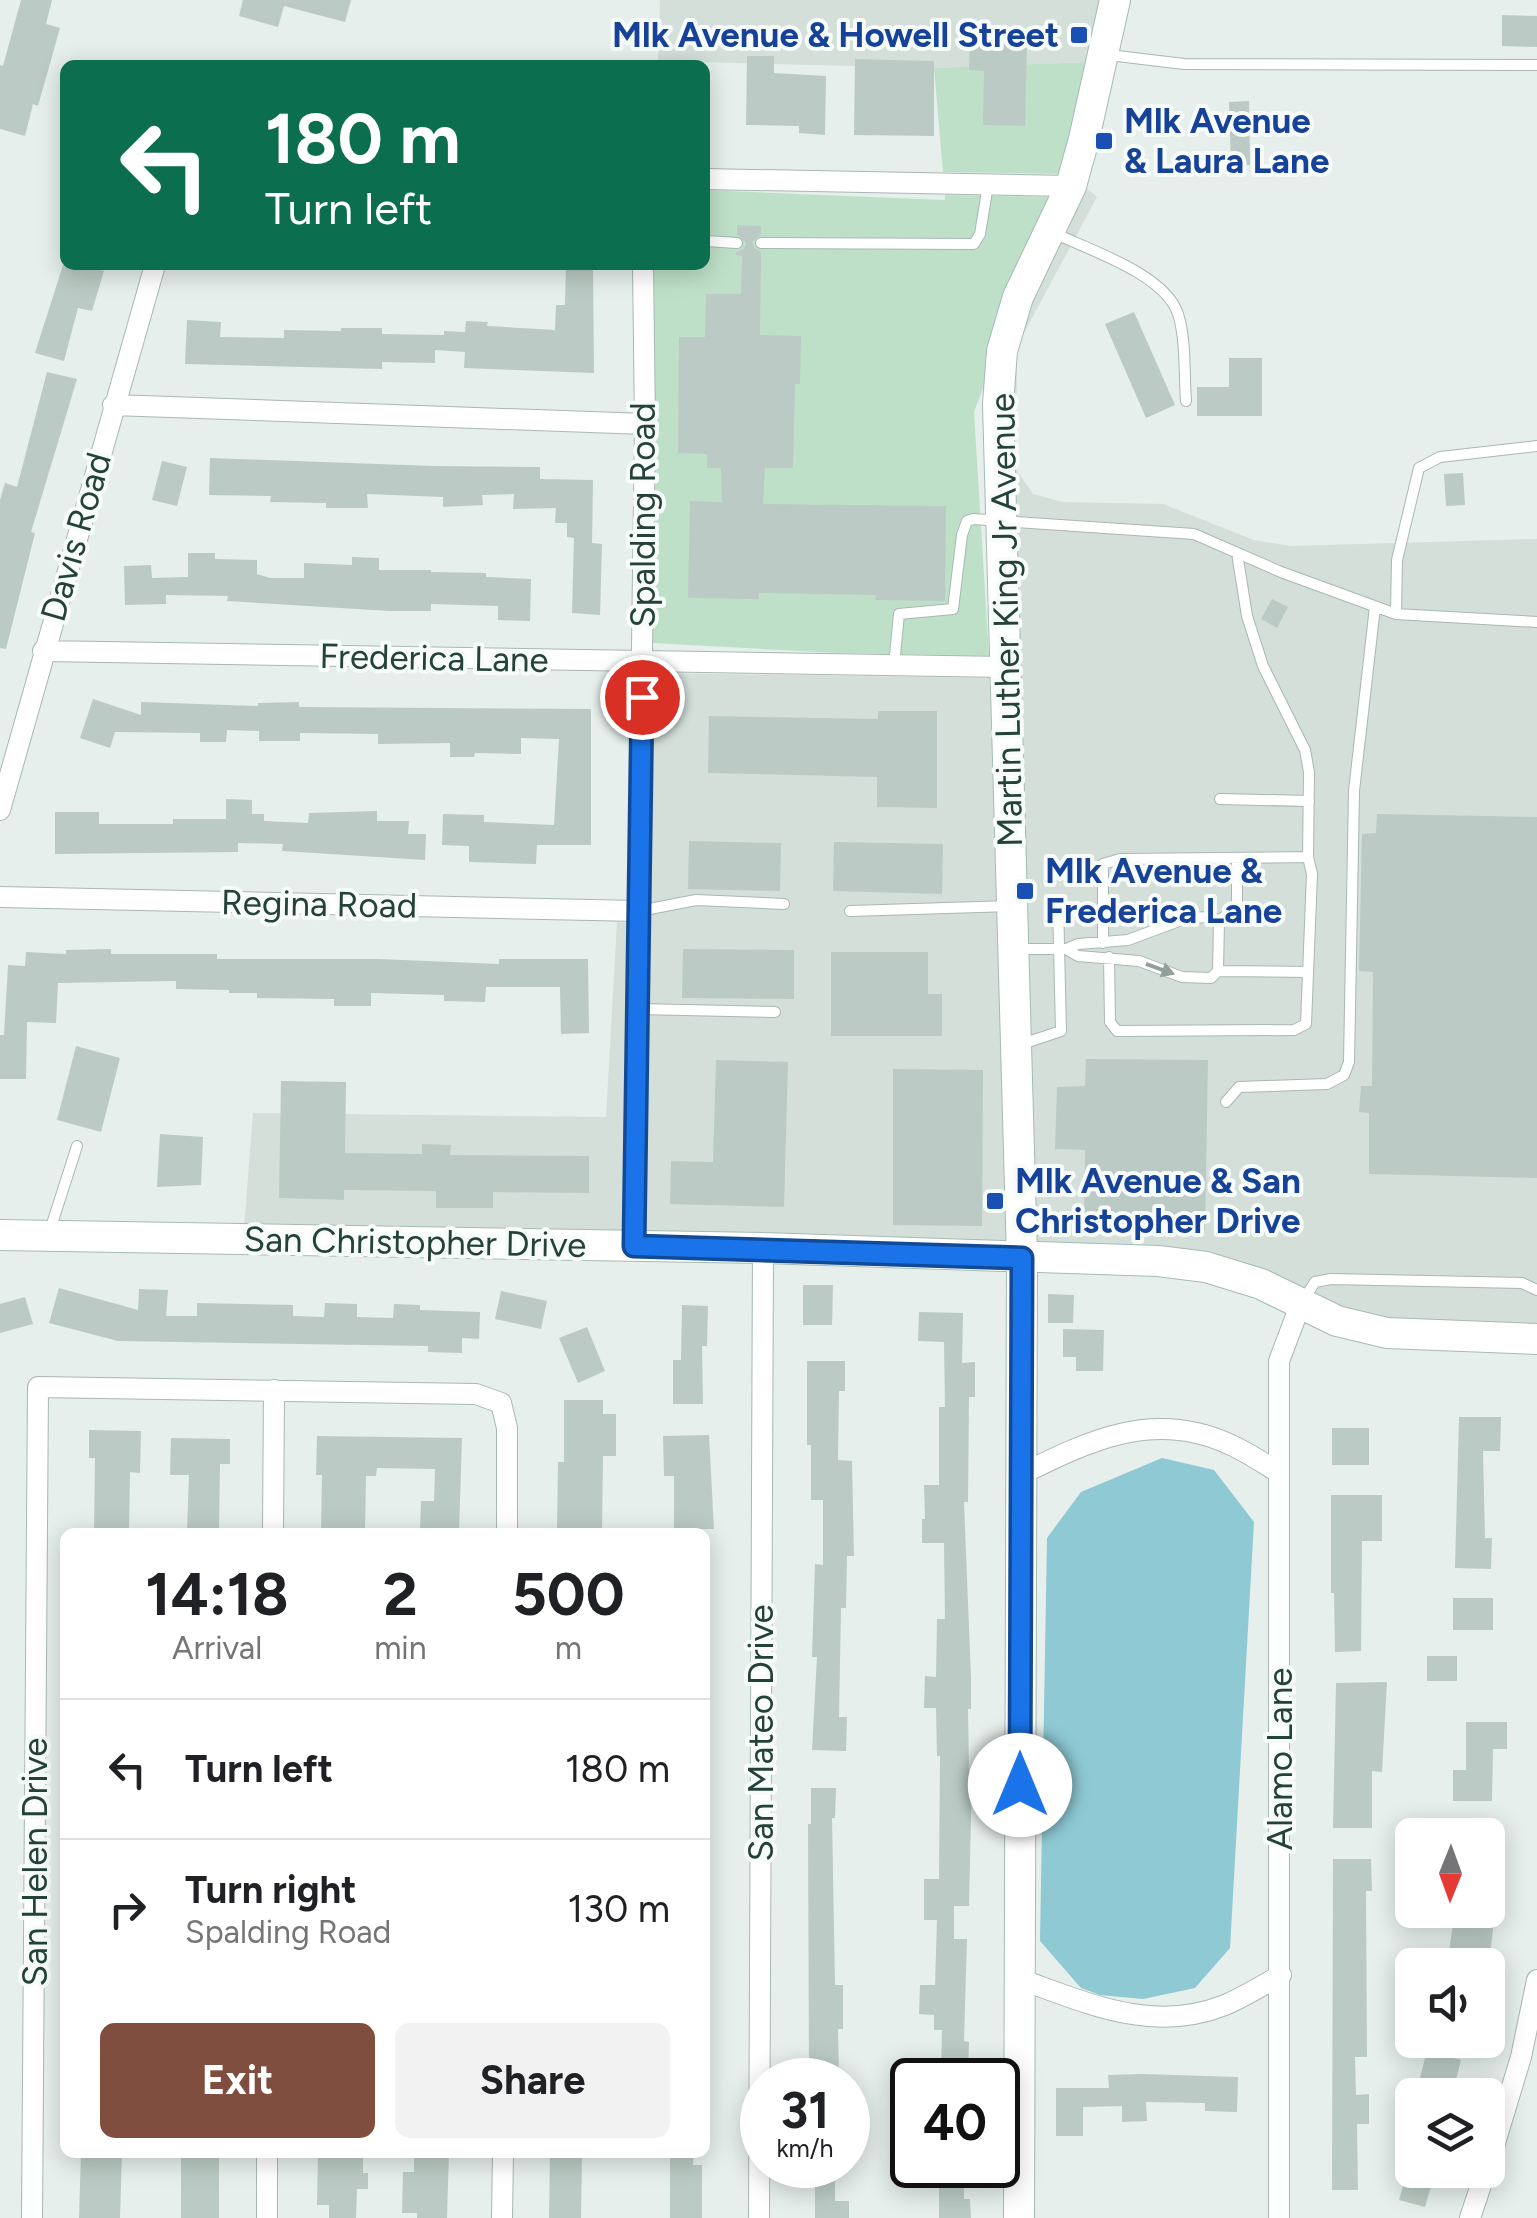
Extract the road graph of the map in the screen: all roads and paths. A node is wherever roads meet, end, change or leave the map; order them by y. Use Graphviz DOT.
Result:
graph roads {
  1 [pos="1114,0"];
  2 [pos="1103,54"];
  3 [pos="1537,65"];
  4 [pos="710,179"];
  5 [pos="988,184"];
  6 [pos="1071,186"];
  7 [pos="1050,231"];
  8 [pos="710,240"];
  9 [pos="736,242"];
  10 [pos="761,242"];
  11 [pos="154,270"];
  12 [pos="643,270"];
  13 [pos="1186,400"];
  14 [pos="113,405"];
  15 [pos="645,424"];
  16 [pos="1537,446"];
  17 [pos="1001,522"];
  18 [pos="1237,553"];
  19 [pos="1375,606"];
  20 [pos="1396,614"];
  21 [pos="1537,622"];
  22 [pos="44,651"];
  23 [pos="642,661"];
  24 [pos="894,665"];
  25 [pos="1005,667"];
  26 [pos="1220,799"];
  27 [pos="1310,801"];
  28 [pos="0,810"];
  29 [pos="1308,857"];
  30 [pos="1237,858"];
  31 [pos="0,897"];
  32 [pos="1058,903"];
  33 [pos="784,904"];
  34 [pos="1012,906"];
  35 [pos="850,910"];
  36 [pos="639,912"];
  37 [pos="1220,921"];
  38 [pos="1104,943"];
  39 [pos="1062,948"];
  40 [pos="1014,949"];
  41 [pos="1109,958"];
  42 [pos="1218,972"];
  43 [pos="1308,972"];
  44 [pos="638,1009"];
  45 [pos="775,1012"];
  46 [pos="1016,1046"];
  47 [pos="1226,1102"];
  48 [pos="77,1146"];
  49 [pos="0,1235"];
  50 [pos="48,1236"];
  51 [pos="634,1246"];
  52 [pos="763,1248"];
  53 [pos="1022,1258"];
  54 [pos="1537,1290"];
  55 [pos="1301,1303"];
  56 [pos="1537,1340"];
  57 [pos="274,1390"];
  58 [pos="1278,1472"];
  59 [pos="1022,1474"];
  60 [pos="273,1528"];
  61 [pos="507,1528"];
  62 [pos="1281,1975"];
  63 [pos="1019,1979"];
  64 [pos="1537,1980"];
  65 [pos="1505,2109"];
  66 [pos="268,2158"];
  67 [pos="502,2158"];
  68 [pos="1480,2188"];
  69 [pos="32,2218"];
  70 [pos="267,2218"];
  71 [pos="502,2218"];
  72 [pos="759,2218"];
  73 [pos="1019,2218"];
  74 [pos="1279,2218"];
  75 [pos="1470,2218"];
  1 -- 2 [label="street, Martin Luther King Jr Avenue"];
  2 -- 3 [label="lane"];
  2 -- 6 [label="street, Martin Luther King Jr Avenue"];
  4 -- 5 [label="street"];
  5 -- 6 [label="street"];
  5 -- 10 [label="lane"];
  6 -- 7 [label="street, Martin Luther King Jr Avenue"];
  7 -- 13 [label="lane"];
  7 -- 17 [label="street, Martin Luther King Jr Avenue"];
  8 -- 9 [label="lane"];
  11 -- 14 [label="street, Davis Road"];
  12 -- 15 [label="street, Spalding Road"];
  14 -- 15 [label="street"];
  14 -- 22 [label="street, Davis Road"];
  15 -- 23 [label="street, Spalding Road"];
  16 -- 20 [label="lane"];
  17 -- 18 [label="lane"];
  17 -- 24 [label="lane"];
  17 -- 25 [label="street, Martin Luther King Jr Avenue"];
  18 -- 19 [label="lane"];
  18 -- 27 [label="lane"];
  19 -- 20 [label="lane"];
  19 -- 47 [label="lane"];
  20 -- 21 [label="lane"];
  22 -- 23 [label="street, Frederica Lane"];
  22 -- 28 [label="street, Davis Road"];
  23 -- 24 [label="street, Frederica Lane"];
  23 -- 36 [label="street, Spalding Road"];
  24 -- 25 [label="street, Frederica Lane"];
  25 -- 34 [label="street, Martin Luther King Jr Avenue"];
  26 -- 27 [label="lane"];
  27 -- 29 [label="lane"];
  29 -- 30 [label="lane"];
  29 -- 43 [label="lane"];
  30 -- 37 [label="lane"];
  30 -- 38 [label="lane"];
  31 -- 36 [label="street, Regina Road"];
  32 -- 39 [label="lane"];
  33 -- 36 [label="lane"];
  34 -- 35 [label="lane"];
  34 -- 40 [label="street, Martin Luther King Jr Avenue"];
  36 -- 44 [label="street, Spalding Road"];
  37 -- 38 [label="lane"];
  37 -- 42 [label="lane"];
  38 -- 39 [label="lane"];
  39 -- 40 [label="lane"];
  39 -- 41 [label="lane"];
  39 -- 46 [label="lane"];
  40 -- 46 [label="street, Martin Luther King Jr Avenue"];
  41 -- 42 [label="lane, one-way"];
  41 -- 43 [label="lane"];
  42 -- 43 [label="lane"];
  44 -- 45 [label="lane"];
  44 -- 51 [label="street, Spalding Road"];
  46 -- 53 [label="street, Martin Luther King Jr Avenue"];
  48 -- 50 [label="lane"];
  49 -- 50 [label="street, San Christopher Drive"];
  50 -- 51 [label="street, San Christopher Drive"];
  51 -- 52 [label="street, San Christopher Drive"];
  52 -- 53 [label="street, San Christopher Drive"];
  52 -- 72 [label="street, San Mateo Drive"];
  53 -- 55 [label="street, San Christopher Drive"];
  53 -- 59 [label="street, Martin Luther King Jr Avenue"];
  54 -- 55 [label="lane"];
  55 -- 56 [label="street, San Christopher Drive"];
  55 -- 58 [label="street, Alamo Lane"];
  57 -- 60 [label="street"];
  57 -- 61 [label="street"];
  57 -- 69 [label="street, San Helen Drive"];
  58 -- 59 [label="street"];
  58 -- 62 [label="street, Alamo Lane"];
  59 -- 63 [label="street, Martin Luther King Jr Avenue"];
  62 -- 63 [label="street"];
  62 -- 74 [label="street, Alamo Lane"];
  63 -- 73 [label="street, Martin Luther King Jr Avenue"];
  64 -- 65 [label="street"];
  66 -- 70 [label="street"];
  67 -- 71 [label="street"];
  68 -- 75 [label="street"];
}
